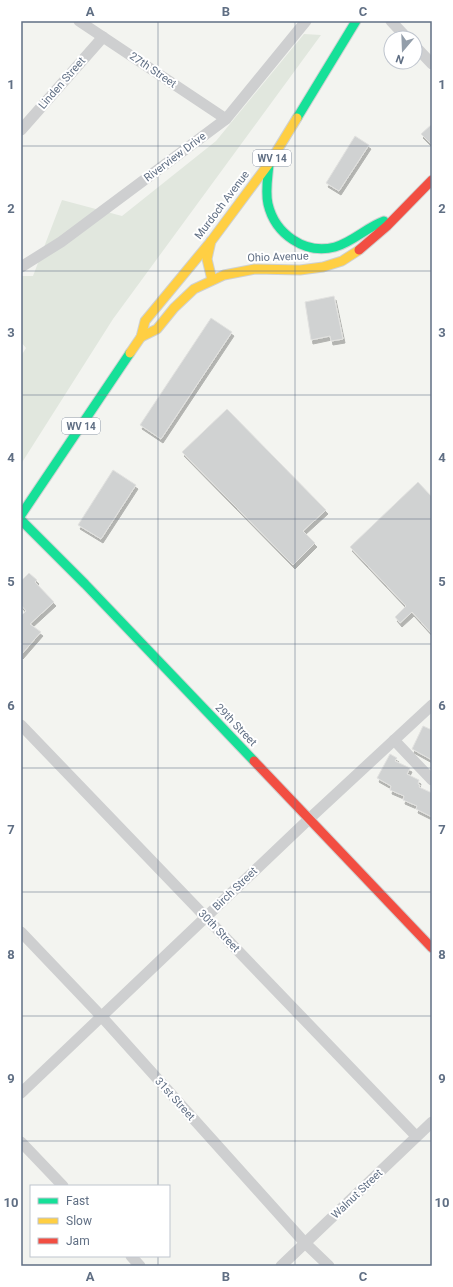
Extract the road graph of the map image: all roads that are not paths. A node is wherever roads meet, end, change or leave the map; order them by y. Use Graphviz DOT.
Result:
graph roads {
  1 [pos="80,21"];
  2 [pos="306,21"];
  3 [pos="356,21"];
  4 [pos="391,21"];
  5 [pos="399,30"];
  6 [pos="103,37"];
  7 [pos="423,54"];
  8 [pos="432,64"];
  9 [pos="226,119"];
  10 [pos="21,130"];
  11 [pos="270,162"];
  12 [pos="432,180"];
  13 [pos="395,217"];
  14 [pos="212,240"];
  15 [pos="21,267"];
  16 [pos="212,280"];
  17 [pos="194,290"];
  18 [pos="142,337"];
  19 [pos="21,515"];
  20 [pos="21,520"];
  21 [pos="432,705"];
  22 [pos="21,725"];
  23 [pos="394,740"];
  24 [pos="432,780"];
  25 [pos="309,819"];
  26 [pos="205,918"];
  27 [pos="21,932"];
  28 [pos="432,948"];
  29 [pos="102,1016"];
  30 [pos="21,1093"];
  31 [pos="432,1122"];
  32 [pos="416,1136"];
  33 [pos="21,1142"];
  34 [pos="63,1185"];
  35 [pos="306,1243"];
  36 [pos="132,1257"];
  37 [pos="140,1266"];
  38 [pos="281,1266"];
  39 [pos="329,1266"];
  1 -- 6 [label="street, 27th Street"];
  2 -- 9 [label="street, Riverview Drive"];
  3 -- 11 [label="main road, Murdoch Avenue / WV 14"];
  4 -- 5 [label="street"];
  6 -- 9 [label="street, 27th Street"];
  6 -- 10 [label="street, Linden Street"];
  7 -- 8 [label="street"];
  9 -- 15 [label="street, Riverview Drive"];
  11 -- 13 [label="main road"];
  11 -- 14 [label="main road, Murdoch Avenue / WV 14"];
  12 -- 13 [label="main road, Ohio Avenue / WV 14"];
  13 -- 16 [label="main road, Ohio Avenue / WV 14"];
  14 -- 16 [label="main road"];
  14 -- 18 [label="main road, Murdoch Avenue / WV 14"];
  16 -- 17 [label="main road, Ohio Avenue / WV 14"];
  17 -- 18 [label="main road, Murdoch Avenue / WV 14"];
  18 -- 19 [label="main road, Murdoch Avenue / WV 14"];
  20 -- 25 [label="main road, 29th Street"];
  21 -- 23 [label="street, Birch Street"];
  22 -- 26 [label="street, 30th Street"];
  23 -- 24 [label="street"];
  23 -- 25 [label="street, Birch Street"];
  25 -- 26 [label="street, Birch Street"];
  25 -- 28 [label="main road, 29th Street"];
  26 -- 29 [label="street, Birch Street"];
  26 -- 32 [label="street, 30th Street"];
  27 -- 29 [label="street, 31st Street"];
  29 -- 30 [label="street, Birch Street"];
  29 -- 35 [label="street, 31st Street"];
  31 -- 32 [label="street, Walnut Street"];
  32 -- 35 [label="street, Walnut Street"];
  33 -- 34 [label="street"];
  35 -- 38 [label="street, Walnut Street"];
  35 -- 39 [label="street, 31st Street"];
  36 -- 37 [label="street"];
}
